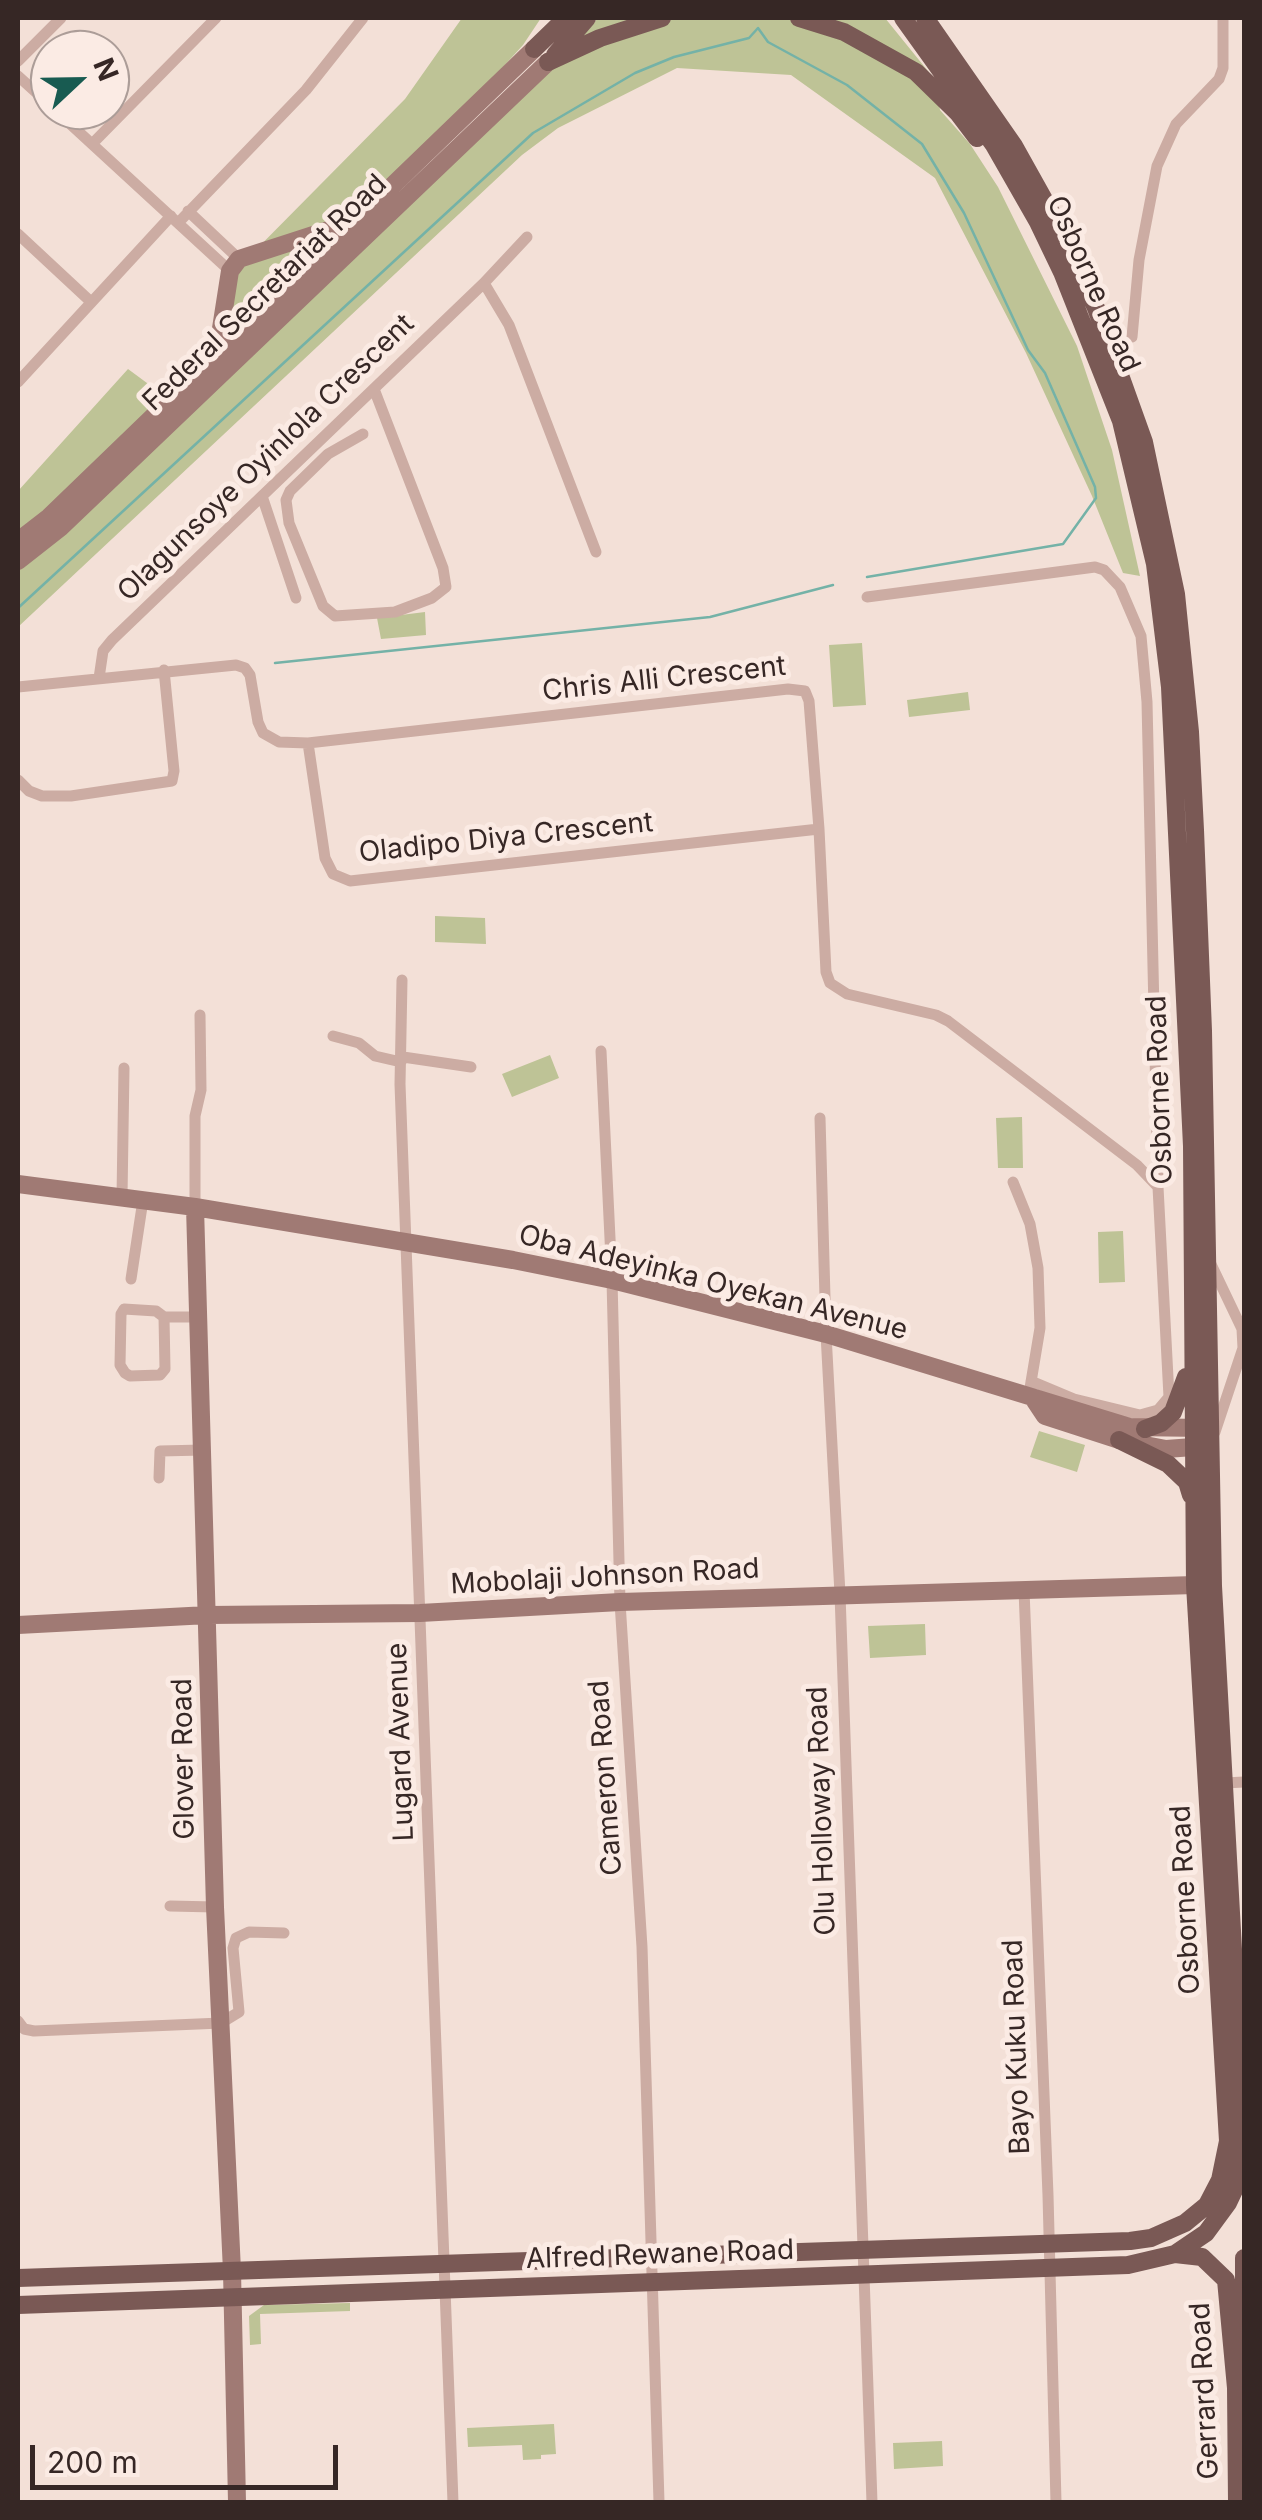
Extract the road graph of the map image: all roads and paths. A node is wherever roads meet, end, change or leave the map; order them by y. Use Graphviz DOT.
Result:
graph roads {
  1 [pos="61,18"];
  2 [pos="216,18"];
  3 [pos="363,18"];
  4 [pos="587,18"];
  5 [pos="662,18"];
  6 [pos="800,18"];
  7 [pos="903,18"];
  8 [pos="925,18"];
  9 [pos="1223,18"];
  10 [pos="563,27"];
  11 [pos="541,56"];
  12 [pos="18,60"];
  13 [pos="77,130"];
  14 [pos="92,144"];
  15 [pos="1015,178"];
  16 [pos="188,210"];
  17 [pos="174,220"];
  18 [pos="358,220"];
  19 [pos="18,234"];
  20 [pos="528,236"];
  21 [pos="234,265"];
  22 [pos="484,283"];
  23 [pos="90,301"];
  24 [pos="1132,337"];
  25 [pos="217,354"];
  26 [pos="18,382"];
  27 [pos="374,389"];
  28 [pos="363,434"];
  29 [pos="262,496"];
  30 [pos="18,542"];
  31 [pos="596,552"];
  32 [pos="18,561"];
  33 [pos="867,597"];
  34 [pos="296,598"];
  35 [pos="164,670"];
  36 [pos="100,678"];
  37 [pos="18,687"];
  38 [pos="308,743"];
  39 [pos="18,780"];
  40 [pos="818,828"];
  41 [pos="402,980"];
  42 [pos="200,1015"];
  43 [pos="333,1036"];
  44 [pos="602,1051"];
  45 [pos="402,1060"];
  46 [pos="471,1067"];
  47 [pos="124,1068"];
  48 [pos="820,1118"];
  49 [pos="1013,1182"];
  50 [pos="18,1184"];
  51 [pos="1158,1187"];
  52 [pos="122,1197"];
  53 [pos="144,1200"];
  54 [pos="195,1207"];
  55 [pos="408,1244"];
  56 [pos="1208,1256"];
  57 [pos="131,1278"];
  58 [pos="612,1280"];
  59 [pos="164,1317"];
  60 [pos="198,1317"];
  61 [pos="1243,1329"];
  62 [pos="826,1334"];
  63 [pos="1244,1348"];
  64 [pos="1191,1352"];
  65 [pos="1031,1393"];
  66 [pos="1146,1429"];
  67 [pos="1202,1437"];
  68 [pos="1119,1440"];
  69 [pos="203,1450"];
  70 [pos="159,1478"];
  71 [pos="1193,1500"];
  72 [pos="1196,1585"];
  73 [pos="1024,1590"];
  74 [pos="840,1594"];
  75 [pos="620,1602"];
  76 [pos="420,1613"];
  77 [pos="208,1615"];
  78 [pos="18,1626"];
  79 [pos="1244,1782"];
  80 [pos="1224,1783"];
  81 [pos="170,1906"];
  82 [pos="215,1907"];
  83 [pos="284,1932"];
  84 [pos="18,2021"];
  85 [pos="222,2022"];
  86 [pos="1244,2150"];
  87 [pos="1198,2215"];
  88 [pos="1049,2244"];
  89 [pos="861,2250"];
  90 [pos="1174,2254"];
  91 [pos="649,2256"];
  92 [pos="1244,2258"];
  93 [pos="444,2262"];
  94 [pos="1049,2268"];
  95 [pos="232,2271"];
  96 [pos="863,2274"];
  97 [pos="46,2277"];
  98 [pos="18,2278"];
  99 [pos="651,2284"];
  100 [pos="446,2290"];
  101 [pos="233,2298"];
  102 [pos="40,2304"];
  103 [pos="18,2305"];
  104 [pos="1244,2356"];
  105 [pos="237,2502"];
  106 [pos="453,2502"];
  107 [pos="659,2502"];
  108 [pos="872,2502"];
  109 [pos="1056,2502"];
  110 [pos="1237,2502"];
  1 -- 12 [label="street"];
  2 -- 14 [label="street"];
  3 -- 16 [label="street"];
  4 -- 10 [label="main road"];
  5 -- 10 [label="main road"];
  6 -- 15 [label="main road"];
  7 -- 15 [label="main road, Osborne Road"];
  8 -- 56 [label="main road, Osborne Road"];
  9 -- 24 [label="street"];
  10 -- 11 [label="main road"];
  10 -- 11 [label="main road"];
  11 -- 18 [label="main road, Federal Secretariat Road"];
  11 -- 32 [label="main road, Federal Secretariat Road"];
  13 -- 14 [label="street"];
  14 -- 17 [label="street"];
  15 -- 64 [label="main road, Osborne Road"];
  16 -- 17 [label="street"];
  16 -- 21 [label="street"];
  17 -- 21 [label="street"];
  17 -- 23 [label="street"];
  18 -- 21 [label="main road"];
  18 -- 25 [label="main road, Federal Secretariat Road"];
  19 -- 23 [label="street"];
  20 -- 22 [label="street, Olagunsoye Oyinlola Crescent"];
  21 -- 25 [label="main road"];
  22 -- 27 [label="street, Olagunsoye Oyinlola Crescent"];
  22 -- 31 [label="street"];
  23 -- 26 [label="street"];
  25 -- 30 [label="main road, Federal Secretariat Road"];
  27 -- 28 [label="street"];
  27 -- 29 [label="street, Olagunsoye Oyinlola Crescent"];
  29 -- 34 [label="street"];
  29 -- 36 [label="street, Olagunsoye Oyinlola Crescent"];
  33 -- 51 [label="street"];
  35 -- 36 [label="street, Chris Alli Crescent"];
  35 -- 38 [label="street, Chris Alli Crescent"];
  35 -- 39 [label="street"];
  36 -- 37 [label="street, Chris Alli Crescent"];
  38 -- 40 [label="street, Oladipo Diya Crescent"];
  38 -- 40 [label="street, Chris Alli Crescent"];
  40 -- 51 [label="street, Chris Alli Crescent"];
  41 -- 45 [label="street, Lugard Avenue"];
  42 -- 54 [label="street, Glover Road"];
  43 -- 45 [label="street"];
  44 -- 58 [label="street, Cameron Road"];
  45 -- 46 [label="street"];
  45 -- 55 [label="street, Lugard Avenue"];
  47 -- 52 [label="street"];
  48 -- 62 [label="street, Olu Holloway Road"];
  49 -- 65 [label="street"];
  50 -- 52 [label="main road, Oba Adeyinka Oyekan Avenue"];
  51 -- 65 [label="street"];
  52 -- 53 [label="main road, Oba Adeyinka Oyekan Avenue"];
  53 -- 54 [label="main road, Oba Adeyinka Oyekan Avenue"];
  53 -- 57 [label="street"];
  54 -- 55 [label="main road, Oba Adeyinka Oyekan Avenue"];
  54 -- 60 [label="main road, Glover Road"];
  55 -- 58 [label="main road, Oba Adeyinka Oyekan Avenue"];
  55 -- 76 [label="street, Lugard Avenue"];
  56 -- 61 [label="street"];
  56 -- 67 [label="main road, Osborne Road"];
  58 -- 62 [label="main road, Oba Adeyinka Oyekan Avenue"];
  58 -- 75 [label="street, Cameron Road"];
  59 -- 59 [label="street"];
  59 -- 60 [label="street"];
  60 -- 69 [label="main road, Glover Road"];
  61 -- 63 [label="street"];
  62 -- 65 [label="main road, Oba Adeyinka Oyekan Avenue"];
  62 -- 74 [label="street, Olu Holloway Road"];
  63 -- 67 [label="street"];
  64 -- 66 [label="main road"];
  64 -- 67 [label="main road, Osborne Road"];
  65 -- 66 [label="main road, Oba Adeyinka Oyekan Avenue"];
  65 -- 68 [label="main road"];
  66 -- 67 [label="main road, Oba Adeyinka Oyekan Avenue"];
  67 -- 68 [label="main road"];
  67 -- 71 [label="main road, Osborne Road"];
  67 -- 80 [label="main road, Osborne Road"];
  68 -- 71 [label="main road"];
  69 -- 70 [label="street"];
  69 -- 77 [label="main road, Glover Road"];
  71 -- 72 [label="main road, Osborne Road"];
  72 -- 73 [label="main road, Mobolaji Johnson Road"];
  72 -- 87 [label="main road, Osborne Road"];
  73 -- 74 [label="main road, Mobolaji Johnson Road"];
  73 -- 88 [label="street, Bayo Kuku Road"];
  74 -- 75 [label="main road, Mobolaji Johnson Road"];
  74 -- 89 [label="street, Olu Holloway Road"];
  75 -- 76 [label="main road, Mobolaji Johnson Road"];
  75 -- 91 [label="street, Cameron Road"];
  76 -- 77 [label="main road, Mobolaji Johnson Road"];
  76 -- 93 [label="street, Lugard Avenue"];
  77 -- 78 [label="main road, Mobolaji Johnson Road"];
  77 -- 82 [label="main road, Glover Road"];
  79 -- 80 [label="street"];
  80 -- 86 [label="main road, Osborne Road"];
  81 -- 82 [label="street"];
  82 -- 85 [label="main road, Glover Road"];
  83 -- 85 [label="street"];
  84 -- 85 [label="street"];
  85 -- 95 [label="main road, Glover Road"];
  86 -- 90 [label="main road, Alfred Rewane Road"];
  87 -- 88 [label="main road, Alfred Rewane Road"];
  88 -- 89 [label="main road, Alfred Rewane Road"];
  88 -- 94 [label="street, Bayo Kuku Road"];
  89 -- 91 [label="main road, Alfred Rewane Road"];
  89 -- 96 [label="street, Olu Holloway Road"];
  90 -- 94 [label="main road, Alfred Rewane Road"];
  90 -- 110 [label="main road, Gerrard Road"];
  91 -- 93 [label="main road, Alfred Rewane Road"];
  91 -- 99 [label="street, Cameron Road"];
  92 -- 104 [label="main road, Gerrard Road"];
  93 -- 95 [label="main road, Alfred Rewane Road"];
  93 -- 100 [label="street, Lugard Avenue"];
  94 -- 96 [label="main road, Alfred Rewane Road"];
  94 -- 109 [label="street, Bayo Kuku Road"];
  95 -- 97 [label="main road, Alfred Rewane Road"];
  95 -- 101 [label="main road, Glover Road"];
  96 -- 99 [label="main road, Alfred Rewane Road"];
  96 -- 108 [label="street, Olu Holloway Road"];
  97 -- 98 [label="main road, Alfred Rewane Road"];
  97 -- 102 [label="main road"];
  99 -- 100 [label="main road, Alfred Rewane Road"];
  99 -- 107 [label="street, Cameron Road"];
  100 -- 101 [label="main road, Alfred Rewane Road"];
  100 -- 106 [label="street, Lugard Avenue"];
  101 -- 102 [label="main road, Alfred Rewane Road"];
  101 -- 105 [label="main road, Glover Road"];
  102 -- 103 [label="main road, Alfred Rewane Road"];
}
